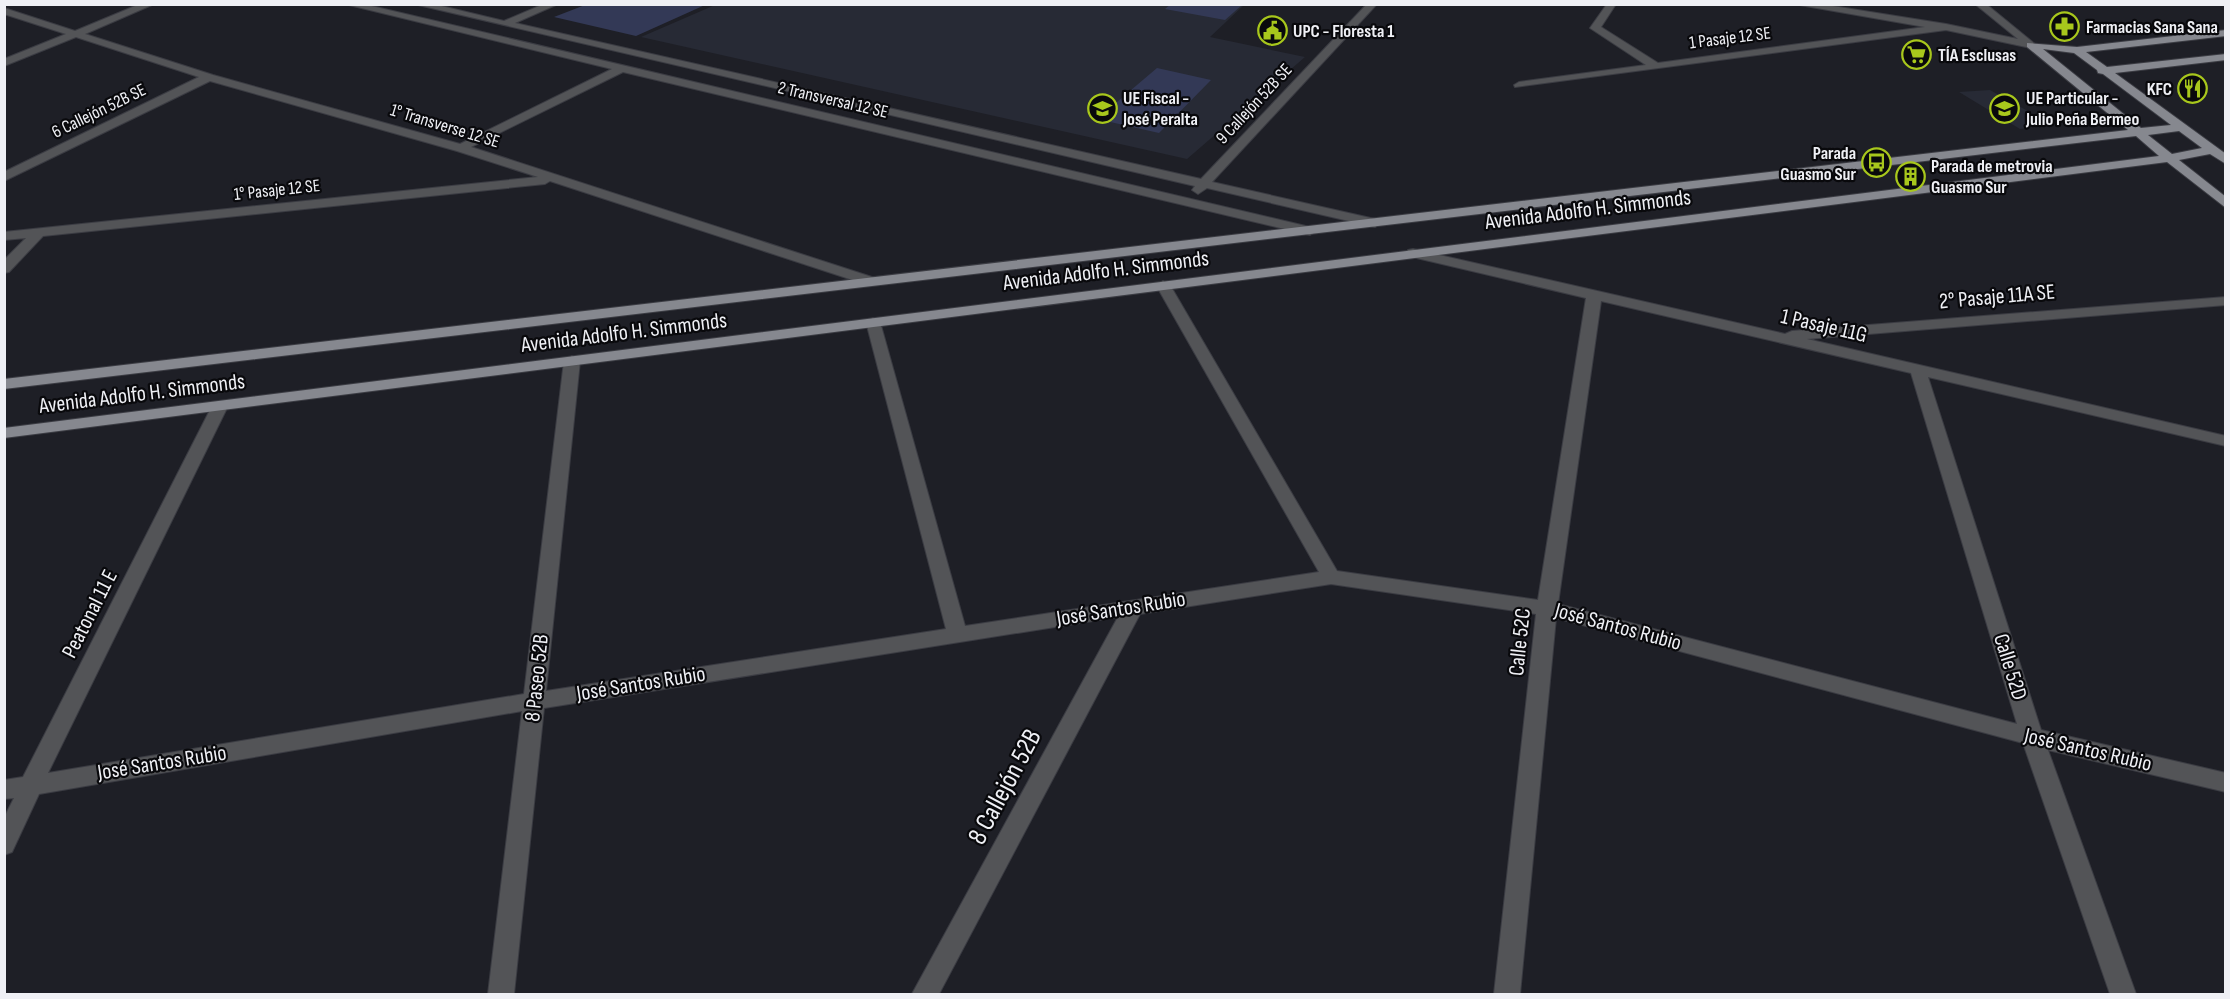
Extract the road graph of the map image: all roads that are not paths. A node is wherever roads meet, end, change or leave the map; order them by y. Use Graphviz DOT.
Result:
graph roads {
  1 [pos="150,4"];
  2 [pos="349,4"];
  3 [pos="418,4"];
  4 [pos="554,4"];
  5 [pos="1373,4"];
  6 [pos="1612,4"];
  7 [pos="1798,4"];
  8 [pos="1979,4"];
  9 [pos="4,11"];
  10 [pos="505,24"];
  11 [pos="1946,27"];
  12 [pos="2226,33"];
  13 [pos="75,34"];
  14 [pos="2031,45"];
  15 [pos="2077,50"];
  16 [pos="2226,57"];
  17 [pos="4,63"];
  18 [pos="1654,65"];
  19 [pos="2056,65"];
  20 [pos="621,69"];
  21 [pos="2106,71"];
  22 [pos="209,77"];
  23 [pos="1519,85"];
  24 [pos="2183,127"];
  25 [pos="2138,130"];
  26 [pos="460,148"];
  27 [pos="2213,150"];
  28 [pos="2170,158"];
  29 [pos="2226,160"];
  30 [pos="4,177"];
  31 [pos="553,179"];
  32 [pos="1204,184"];
  33 [pos="1186,201"];
  34 [pos="2226,204"];
  35 [pos="1375,223"];
  36 [pos="1310,231"];
  37 [pos="38,233"];
  38 [pos="4,236"];
  39 [pos="1413,253"];
  40 [pos="4,269"];
  41 [pos="873,282"];
  42 [pos="1163,285"];
  43 [pos="1594,296"];
  44 [pos="2226,301"];
  45 [pos="873,322"];
  46 [pos="1772,338"];
  47 [pos="572,361"];
  48 [pos="1918,370"];
  49 [pos="4,384"];
  50 [pos="220,406"];
  51 [pos="4,433"];
  52 [pos="2226,441"];
  53 [pos="1331,577"];
  54 [pos="1134,607"];
  55 [pos="1547,608"];
  56 [pos="957,634"];
  57 [pos="534,701"];
  58 [pos="2032,737"];
  59 [pos="2226,783"];
  60 [pos="31,785"];
  61 [pos="4,790"];
  62 [pos="4,845"];
  63 [pos="501,994"];
  64 [pos="925,994"];
  65 [pos="1507,994"];
  66 [pos="2123,994"];
  1 -- 13 [label="street"];
  2 -- 20 [label="street, 2 Transversal 12 SE"];
  3 -- 10 [label="street, 2 Transversal 12 SE"];
  4 -- 10 [label="street"];
  5 -- 32 [label="street, 9 Callejón 52B SE"];
  6 -- 18 [label="street"];
  7 -- 11 [label="street"];
  8 -- 14 [label="street"];
  9 -- 13 [label="street, 1° Transverse 12 SE"];
  10 -- 32 [label="street, 2 Transversal 12 SE"];
  11 -- 14 [label="street"];
  11 -- 18 [label="street, 1 Pasaje 12 SE"];
  12 -- 15 [label="main road"];
  13 -- 17 [label="street"];
  13 -- 22 [label="street, 1° Transverse 12 SE"];
  14 -- 15 [label="main road"];
  14 -- 19 [label="main road"];
  15 -- 21 [label="main road"];
  16 -- 21 [label="main road"];
  18 -- 23 [label="street, 1 Pasaje 12 SE"];
  19 -- 21 [label="main road"];
  19 -- 25 [label="main road"];
  20 -- 26 [label="street"];
  20 -- 33 [label="street, 2 Transversal 12 SE"];
  21 -- 24 [label="main road"];
  22 -- 26 [label="street, 1° Transverse 12 SE"];
  22 -- 30 [label="street, 6 Callejón 52B SE"];
  24 -- 25 [label="main road, Avenida Adolfo H. Simmonds"];
  24 -- 27 [label="main road"];
  25 -- 28 [label="main road"];
  25 -- 35 [label="main road, Avenida Adolfo H. Simmonds"];
  26 -- 31 [label="street, 1° Transverse 12 SE"];
  27 -- 28 [label="main road, Avenida Adolfo H. Simmonds"];
  27 -- 29 [label="main road"];
  28 -- 34 [label="main road"];
  28 -- 39 [label="main road, Avenida Adolfo H. Simmonds"];
  31 -- 37 [label="street, 1° Pasaje 12 SE"];
  31 -- 41 [label="street, 1° Transverse 12 SE"];
  32 -- 33 [label="street, 9 Callejón 52B SE"];
  32 -- 35 [label="street, 2 Transversal 12 SE"];
  33 -- 36 [label="street, 2 Transversal 12 SE"];
  35 -- 36 [label="main road, Avenida Adolfo H. Simmonds"];
  36 -- 41 [label="main road, Avenida Adolfo H. Simmonds"];
  37 -- 38 [label="street, 1° Pasaje 12 SE"];
  37 -- 40 [label="street"];
  39 -- 42 [label="main road, Avenida Adolfo H. Simmonds"];
  39 -- 43 [label="street, 1 Pasaje 11G"];
  41 -- 49 [label="main road, Avenida Adolfo H. Simmonds"];
  42 -- 45 [label="main road, Avenida Adolfo H. Simmonds"];
  42 -- 53 [label="street"];
  43 -- 46 [label="street, 1 Pasaje 11G"];
  43 -- 55 [label="street, Calle 52C"];
  44 -- 46 [label="street, 2° Pasaje 11A SE"];
  45 -- 47 [label="main road, Avenida Adolfo H. Simmonds"];
  45 -- 56 [label="street"];
  46 -- 48 [label="street, 1 Pasaje 11G"];
  47 -- 50 [label="main road, Avenida Adolfo H. Simmonds"];
  47 -- 57 [label="street, 8 Paseo 52B"];
  48 -- 52 [label="street, 1 Pasaje 11G"];
  48 -- 58 [label="street, Calle 52D"];
  50 -- 51 [label="main road, Avenida Adolfo H. Simmonds"];
  50 -- 60 [label="street, Peatonal 11 E"];
  53 -- 54 [label="street, José Santos Rubio"];
  53 -- 55 [label="street, José Santos Rubio"];
  54 -- 56 [label="street, José Santos Rubio"];
  54 -- 64 [label="street, 8 Callejón 52B"];
  55 -- 58 [label="street, José Santos Rubio"];
  55 -- 65 [label="street, Calle 52C"];
  56 -- 57 [label="street, José Santos Rubio"];
  57 -- 60 [label="street, José Santos Rubio"];
  57 -- 63 [label="street, 8 Paseo 52B"];
  58 -- 59 [label="street, José Santos Rubio"];
  58 -- 66 [label="street, Calle 52D"];
  60 -- 61 [label="street, José Santos Rubio"];
  60 -- 62 [label="street, Peatonal 11 E"];
}
